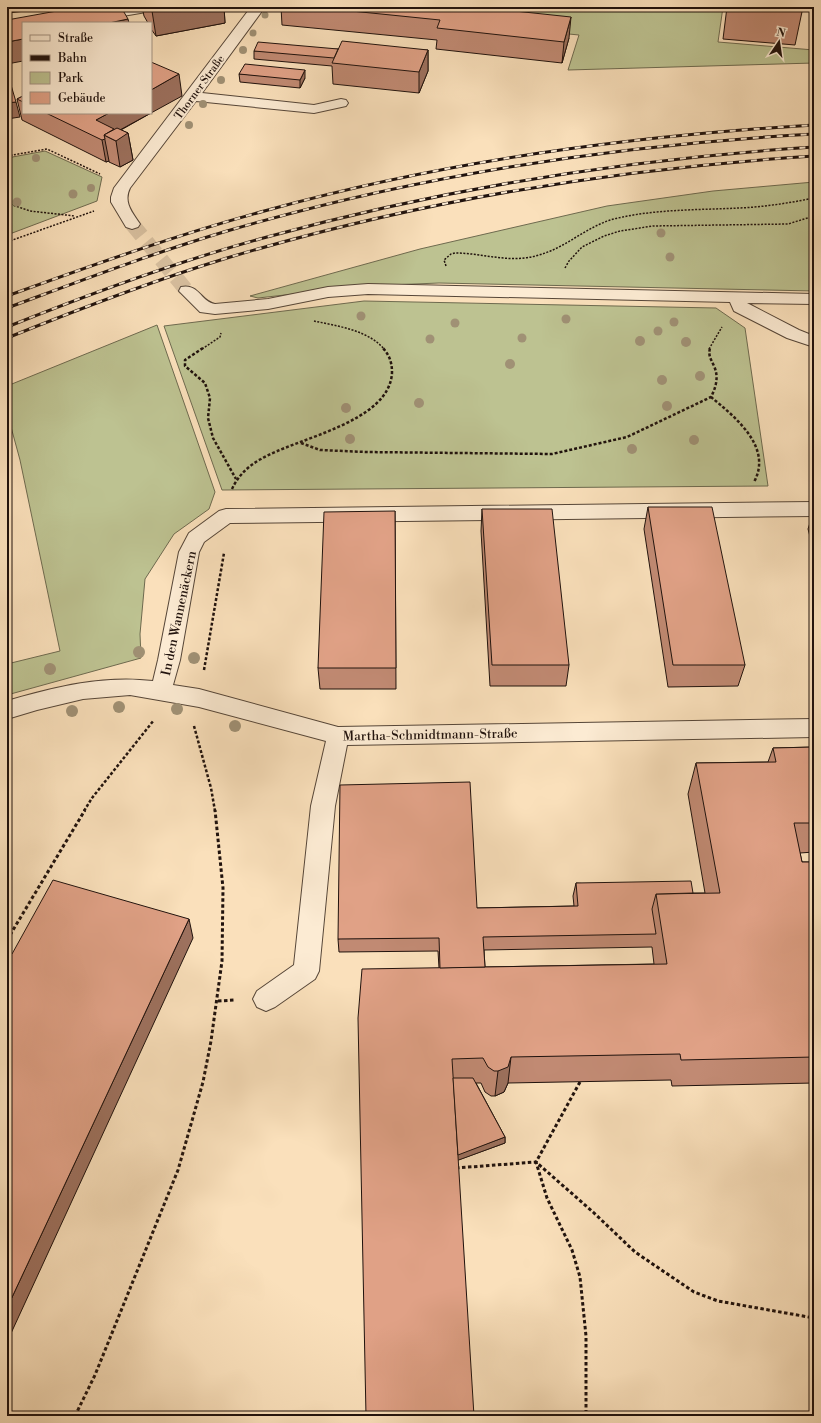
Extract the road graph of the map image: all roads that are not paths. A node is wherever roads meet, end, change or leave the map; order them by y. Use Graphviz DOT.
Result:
graph roads {
  1 [pos="152,7"];
  2 [pos="258,7"];
  3 [pos="65,22"];
  4 [pos="193,96"];
  5 [pos="341,103"];
  6 [pos="132,224"];
  7 [pos="187,291"];
  8 [pos="814,299"];
  9 [pos="738,302"];
  10 [pos="814,342"];
  11 [pos="814,509"];
  12 [pos="161,691"];
  13 [pos="7,710"];
  14 [pos="814,728"];
  15 [pos="338,736"];
  16 [pos="266,999"];
  1 -- 3 [label="street"];
  2 -- 4 [label="street, Thorner Straße"];
  4 -- 5 [label="street"];
  4 -- 6 [label="street, Thorner Straße"];
  7 -- 9 [label="street"];
  8 -- 9 [label="street"];
  9 -- 10 [label="street"];
  11 -- 12 [label="street, In den Wannenäckern"];
  12 -- 13 [label="street, Martha-Schmidtmann-Straße"];
  12 -- 15 [label="street, Martha-Schmidtmann-Straße"];
  14 -- 15 [label="street, Martha-Schmidtmann-Straße"];
  15 -- 16 [label="street"];
}
